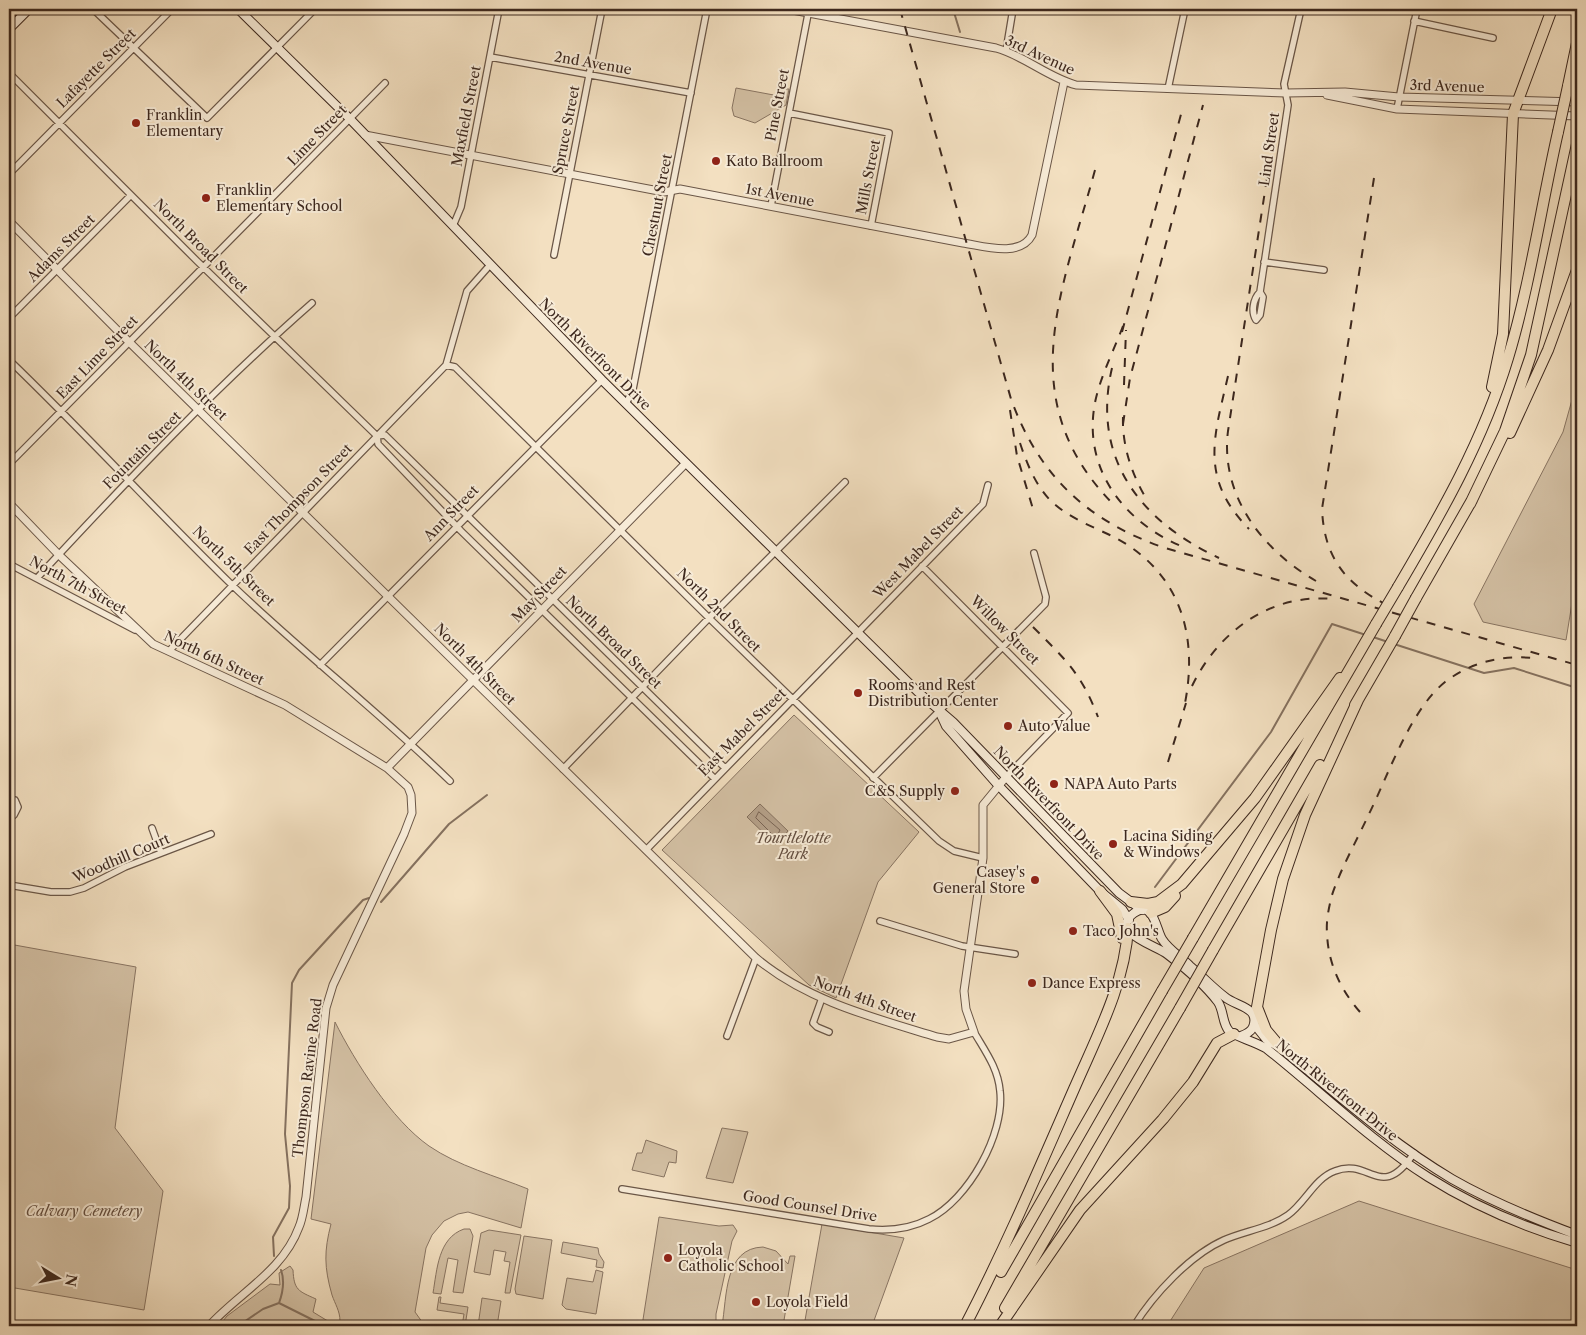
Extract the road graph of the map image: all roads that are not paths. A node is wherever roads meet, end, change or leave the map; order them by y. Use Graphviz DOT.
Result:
graph roads {
  1 [pos="15,9"];
  2 [pos="29,9"];
  3 [pos="93,9"];
  4 [pos="172,9"];
  5 [pos="238,9"];
  6 [pos="499,9"];
  7 [pos="602,9"];
  8 [pos="707,9"];
  9 [pos="787,9"];
  10 [pos="1013,9"];
  11 [pos="1185,9"];
  12 [pos="1300,9"];
  13 [pos="1417,9"];
  14 [pos="1552,9"];
  15 [pos="313,11"];
  16 [pos="809,11"];
  17 [pos="9,15"];
  18 [pos="1414,21"];
  19 [pos="9,30"];
  20 [pos="1493,38"];
  21 [pos="1577,43"];
  22 [pos="277,47"];
  23 [pos="133,49"];
  24 [pos="1006,51"];
  25 [pos="490,57"];
  26 [pos="9,73"];
  27 [pos="589,74"];
  28 [pos="1064,82"];
  29 [pos="385,83"];
  30 [pos="1168,89"];
  31 [pos="1286,93"];
  32 [pos="691,94"];
  33 [pos="1316,94"];
  34 [pos="1399,97"];
  35 [pos="1518,100"];
  36 [pos="1577,102"];
  37 [pos="1397,109"];
  38 [pos="788,113"];
  39 [pos="1514,114"];
  40 [pos="1577,116"];
  41 [pos="350,119"];
  42 [pos="60,123"];
  43 [pos="365,135"];
  44 [pos="1577,144"];
  45 [pos="471,155"];
  46 [pos="9,174"];
  47 [pos="570,174"];
  48 [pos="672,191"];
  49 [pos="131,195"];
  50 [pos="771,206"];
  51 [pos="9,220"];
  52 [pos="453,226"];
  53 [pos="871,226"];
  54 [pos="554,255"];
  55 [pos="1264,262"];
  56 [pos="490,265"];
  57 [pos="204,268"];
  58 [pos="58,269"];
  59 [pos="1324,270"];
  60 [pos="1577,270"];
  61 [pos="1260,292"];
  62 [pos="312,304"];
  63 [pos="9,318"];
  64 [pos="275,336"];
  65 [pos="129,342"];
  66 [pos="9,360"];
  67 [pos="446,365"];
  68 [pos="602,380"];
  69 [pos="626,404"];
  70 [pos="200,410"];
  71 [pos="62,411"];
  72 [pos="377,436"];
  73 [pos="535,446"];
  74 [pos="1471,455"];
  75 [pos="686,463"];
  76 [pos="9,464"];
  77 [pos="131,480"];
  78 [pos="845,482"];
  79 [pos="988,485"];
  80 [pos="9,504"];
  81 [pos="1470,504"];
  82 [pos="303,512"];
  83 [pos="467,515"];
  84 [pos="456,526"];
  85 [pos="619,529"];
  86 [pos="776,552"];
  87 [pos="1034,554"];
  88 [pos="59,555"];
  89 [pos="9,564"];
  90 [pos="922,566"];
  91 [pos="38,577"];
  92 [pos="233,585"];
  93 [pos="387,595"];
  94 [pos="552,598"];
  95 [pos="541,609"];
  96 [pos="709,618"];
  97 [pos="136,630"];
  98 [pos="858,633"];
  99 [pos="1003,646"];
  100 [pos="169,651"];
  101 [pos="1355,661"];
  102 [pos="320,664"];
  103 [pos="472,680"];
  104 [pos="642,686"];
  105 [pos="631,698"];
  106 [pos="792,699"];
  107 [pos="1358,700"];
  108 [pos="939,712"];
  109 [pos="410,743"];
  110 [pos="724,767"];
  111 [pos="387,768"];
  112 [pos="563,768"];
  113 [pos="1006,777"];
  114 [pos="714,778"];
  115 [pos="873,778"];
  116 [pos="450,782"];
  117 [pos="998,786"];
  118 [pos="9,800"];
  119 [pos="9,819"];
  120 [pos="152,828"];
  121 [pos="211,834"];
  122 [pos="646,850"];
  123 [pos="161,853"];
  124 [pos="983,858"];
  125 [pos="1182,884"];
  126 [pos="9,885"];
  127 [pos="1100,891"];
  128 [pos="1131,902"];
  129 [pos="1146,912"];
  130 [pos="880,921"];
  131 [pos="1128,924"];
  132 [pos="1161,944"];
  133 [pos="970,947"];
  134 [pos="1015,954"];
  135 [pos="756,958"];
  136 [pos="1119,975"];
  137 [pos="822,998"];
  138 [pos="1221,1000"];
  139 [pos="1255,1018"];
  140 [pos="829,1032"];
  141 [pos="974,1032"];
  142 [pos="1237,1035"];
  143 [pos="728,1036"];
  144 [pos="1282,1049"];
  145 [pos="1414,1153"];
  146 [pos="1408,1162"];
  147 [pos="622,1190"];
  148 [pos="1577,1235"];
  149 [pos="1577,1243"];
  150 [pos="209,1326"];
  151 [pos="965,1326"];
  152 [pos="970,1326"];
  153 [pos="995,1326"];
  154 [pos="1000,1326"];
  155 [pos="1134,1326"];
  1 -- 17 [label="main road"];
  2 -- 19 [label="main road"];
  3 -- 23 [label="street"];
  4 -- 23 [label="street, Lafayette Street"];
  5 -- 22 [label="main road, North Riverfront Drive"];
  6 -- 25 [label="street, Maxfield Street"];
  7 -- 27 [label="street, Spruce Street"];
  8 -- 32 [label="street, Chestnut Street"];
  9 -- 16 [label="street, 3rd Avenue"];
  10 -- 24 [label="street"];
  11 -- 30 [label="street"];
  12 -- 31 [label="street, Lind Street"];
  13 -- 18 [label="street"];
  14 -- 35 [label="highway"];
  15 -- 22 [label="street"];
  16 -- 24 [label="street, 3rd Avenue"];
  16 -- 38 [label="street, Pine Street"];
  18 -- 20 [label="street"];
  18 -- 34 [label="street"];
  21 -- 74 [label="highway, bridge"];
  22 -- 23 [label="street"];
  22 -- 41 [label="main road, North Riverfront Drive"];
  23 -- 42 [label="street, Lafayette Street"];
  24 -- 28 [label="street, 3rd Avenue"];
  25 -- 27 [label="street, 2nd Avenue"];
  25 -- 45 [label="street, Maxfield Street"];
  26 -- 42 [label="street, North Broad Street"];
  27 -- 32 [label="street, 2nd Avenue"];
  27 -- 47 [label="street, Spruce Street"];
  28 -- 30 [label="street, 3rd Avenue"];
  28 -- 53 [label="street, 1st Avenue"];
  29 -- 41 [label="street, Lime Street"];
  30 -- 31 [label="street, 3rd Avenue"];
  31 -- 33 [label="street, 3rd Avenue"];
  31 -- 55 [label="street, Lind Street"];
  32 -- 48 [label="street, Chestnut Street"];
  33 -- 34 [label="street, 3rd Avenue"];
  33 -- 37 [label="street, 3rd Avenue"];
  34 -- 35 [label="street, 3rd Avenue"];
  34 -- 37 [label="street"];
  35 -- 36 [label="street, 3rd Avenue"];
  35 -- 39 [label="highway"];
  37 -- 39 [label="street, 3rd Avenue"];
  38 -- 50 [label="street, Pine Street"];
  38 -- 53 [label="street, Mills Street"];
  39 -- 40 [label="street, 3rd Avenue"];
  39 -- 74 [label="highway"];
  41 -- 43 [label="main road, North Riverfront Drive"];
  41 -- 57 [label="street, Lime Street"];
  42 -- 46 [label="street, Lafayette Street"];
  42 -- 49 [label="street, North Broad Street"];
  43 -- 45 [label="street, 1st Avenue"];
  43 -- 52 [label="main road, North Riverfront Drive"];
  44 -- 81 [label="highway"];
  45 -- 47 [label="street, 1st Avenue"];
  45 -- 52 [label="street, Maxfield Street"];
  47 -- 48 [label="street, 1st Avenue"];
  47 -- 54 [label="street, Spruce Street"];
  48 -- 50 [label="street, 1st Avenue"];
  48 -- 69 [label="street, Chestnut Street"];
  49 -- 57 [label="street, North Broad Street"];
  49 -- 58 [label="street, Adams Street"];
  50 -- 53 [label="street, 1st Avenue"];
  51 -- 58 [label="street, North 4th Street"];
  52 -- 56 [label="main road, North Riverfront Drive"];
  55 -- 59 [label="street"];
  55 -- 61 [label="street, Lind Street"];
  56 -- 67 [label="street"];
  56 -- 68 [label="main road, North Riverfront Drive"];
  57 -- 64 [label="street, North Broad Street"];
  57 -- 65 [label="street, East Lime Street"];
  58 -- 63 [label="street, Adams Street"];
  58 -- 65 [label="street, North 4th Street"];
  60 -- 81 [label="highway"];
  62 -- 64 [label="street, Fountain Street"];
  64 -- 70 [label="street, Fountain Street"];
  64 -- 72 [label="street, North Broad Street"];
  65 -- 70 [label="street, North 4th Street"];
  65 -- 71 [label="street, East Lime Street"];
  66 -- 71 [label="street, North 5th Street"];
  67 -- 72 [label="street, East Thompson Street"];
  67 -- 73 [label="street, North 2nd Street"];
  68 -- 69 [label="main road, North Riverfront Drive"];
  68 -- 73 [label="street, Ann Street"];
  69 -- 75 [label="main road, North Riverfront Drive"];
  70 -- 77 [label="street, Fountain Street"];
  70 -- 82 [label="street, North 4th Street"];
  71 -- 76 [label="street, East Lime Street"];
  71 -- 77 [label="street, North 5th Street"];
  72 -- 82 [label="street, East Thompson Street"];
  72 -- 83 [label="street, North Broad Street"];
  72 -- 84 [label="street, North Broad Street"];
  73 -- 83 [label="street, Ann Street"];
  73 -- 85 [label="street, North 2nd Street"];
  74 -- 101 [label="highway, bridge"];
  75 -- 85 [label="street, May Street"];
  75 -- 86 [label="main road, North Riverfront Drive"];
  77 -- 88 [label="street, Fountain Street"];
  77 -- 92 [label="street, North 5th Street"];
  78 -- 86 [label="street"];
  79 -- 90 [label="street, West Mabel Street"];
  80 -- 88 [label="street, North 6th Street"];
  81 -- 107 [label="highway, bridge"];
  82 -- 92 [label="street, East Thompson Street"];
  82 -- 93 [label="street, North 4th Street"];
  83 -- 84 [label="street, Ann Street"];
  83 -- 94 [label="street, North Broad Street"];
  84 -- 93 [label="street, Ann Street"];
  84 -- 95 [label="street, North Broad Street"];
  85 -- 94 [label="street, May Street"];
  85 -- 96 [label="street, North 2nd Street"];
  86 -- 96 [label="street"];
  86 -- 98 [label="main road, North Riverfront Drive"];
  87 -- 99 [label="street"];
  88 -- 91 [label="street, Fountain Street"];
  88 -- 97 [label="street, North 6th Street"];
  89 -- 91 [label="street, North 7th Street"];
  90 -- 98 [label="street, West Mabel Street"];
  90 -- 99 [label="street, Willow Street"];
  91 -- 97 [label="street, North 7th Street"];
  92 -- 100 [label="street, East Thompson Street"];
  92 -- 102 [label="street, North 5th Street"];
  93 -- 102 [label="street, Ann Street"];
  93 -- 103 [label="street, North 4th Street"];
  94 -- 95 [label="street, May Street"];
  94 -- 104 [label="street, North Broad Street"];
  95 -- 103 [label="street, May Street"];
  95 -- 105 [label="street, North Broad Street"];
  96 -- 104 [label="street"];
  96 -- 106 [label="street, North 2nd Street"];
  97 -- 100 [label="street, North 6th Street"];
  98 -- 106 [label="street, East Mabel Street"];
  98 -- 108 [label="main road, North Riverfront Drive"];
  99 -- 108 [label="street"];
  99 -- 113 [label="street, Willow Street"];
  100 -- 111 [label="street, North 6th Street"];
  101 -- 125 [label="highway"];
  101 -- 152 [label="highway, bridge"];
  102 -- 109 [label="street, North 5th Street"];
  103 -- 109 [label="street, May Street"];
  103 -- 112 [label="street, North 4th Street"];
  104 -- 105 [label="street"];
  104 -- 110 [label="street, North Broad Street"];
  105 -- 112 [label="street"];
  105 -- 114 [label="street, North Broad Street"];
  106 -- 110 [label="street, East Mabel Street"];
  106 -- 115 [label="street, North 2nd Street"];
  107 -- 139 [label="highway"];
  107 -- 153 [label="highway, bridge"];
  108 -- 113 [label="main road, North Riverfront Drive"];
  108 -- 115 [label="street"];
  108 -- 117 [label="main road, North Riverfront Drive"];
  109 -- 111 [label="street"];
  109 -- 116 [label="street, North 5th Street"];
  110 -- 114 [label="street, East Mabel Street"];
  111 -- 150 [label="street, Thompson Ravine Road"];
  112 -- 122 [label="street, North 4th Street"];
  113 -- 117 [label="street, Good Counsel Drive"];
  113 -- 128 [label="main road, North Riverfront Drive"];
  114 -- 122 [label="street, East Mabel Street"];
  115 -- 124 [label="street, North 2nd Street"];
  117 -- 124 [label="street, Good Counsel Drive"];
  117 -- 127 [label="main road, North Riverfront Drive"];
  118 -- 119 [label="street"];
  120 -- 123 [label="street"];
  121 -- 123 [label="street, Woodhill Court"];
  122 -- 135 [label="street, North 4th Street"];
  123 -- 126 [label="street, Woodhill Court"];
  124 -- 133 [label="street, Good Counsel Drive"];
  125 -- 128 [label="highway"];
  125 -- 129 [label="highway"];
  127 -- 131 [label="main road, North Riverfront Drive"];
  127 -- 136 [label="highway"];
  128 -- 129 [label="main road, North Riverfront Drive"];
  129 -- 131 [label="main road"];
  129 -- 132 [label="main road"];
  130 -- 133 [label="street"];
  131 -- 132 [label="main road, North Riverfront Drive"];
  131 -- 136 [label="highway"];
  132 -- 138 [label="main road"];
  133 -- 134 [label="street"];
  133 -- 141 [label="street, Good Counsel Drive"];
  135 -- 137 [label="street, North 4th Street"];
  135 -- 143 [label="street"];
  136 -- 151 [label="highway"];
  137 -- 140 [label="street"];
  137 -- 141 [label="street, North 4th Street"];
  138 -- 139 [label="main road"];
  138 -- 142 [label="main road"];
  139 -- 142 [label="main road"];
  139 -- 144 [label="highway"];
  141 -- 147 [label="street, Good Counsel Drive"];
  142 -- 146 [label="main road, North Riverfront Drive"];
  142 -- 154 [label="highway"];
  144 -- 145 [label="main road, North Riverfront Drive"];
  145 -- 146 [label="street"];
  145 -- 148 [label="main road, North Riverfront Drive"];
  146 -- 149 [label="main road, North Riverfront Drive"];
  146 -- 155 [label="street"];
}
